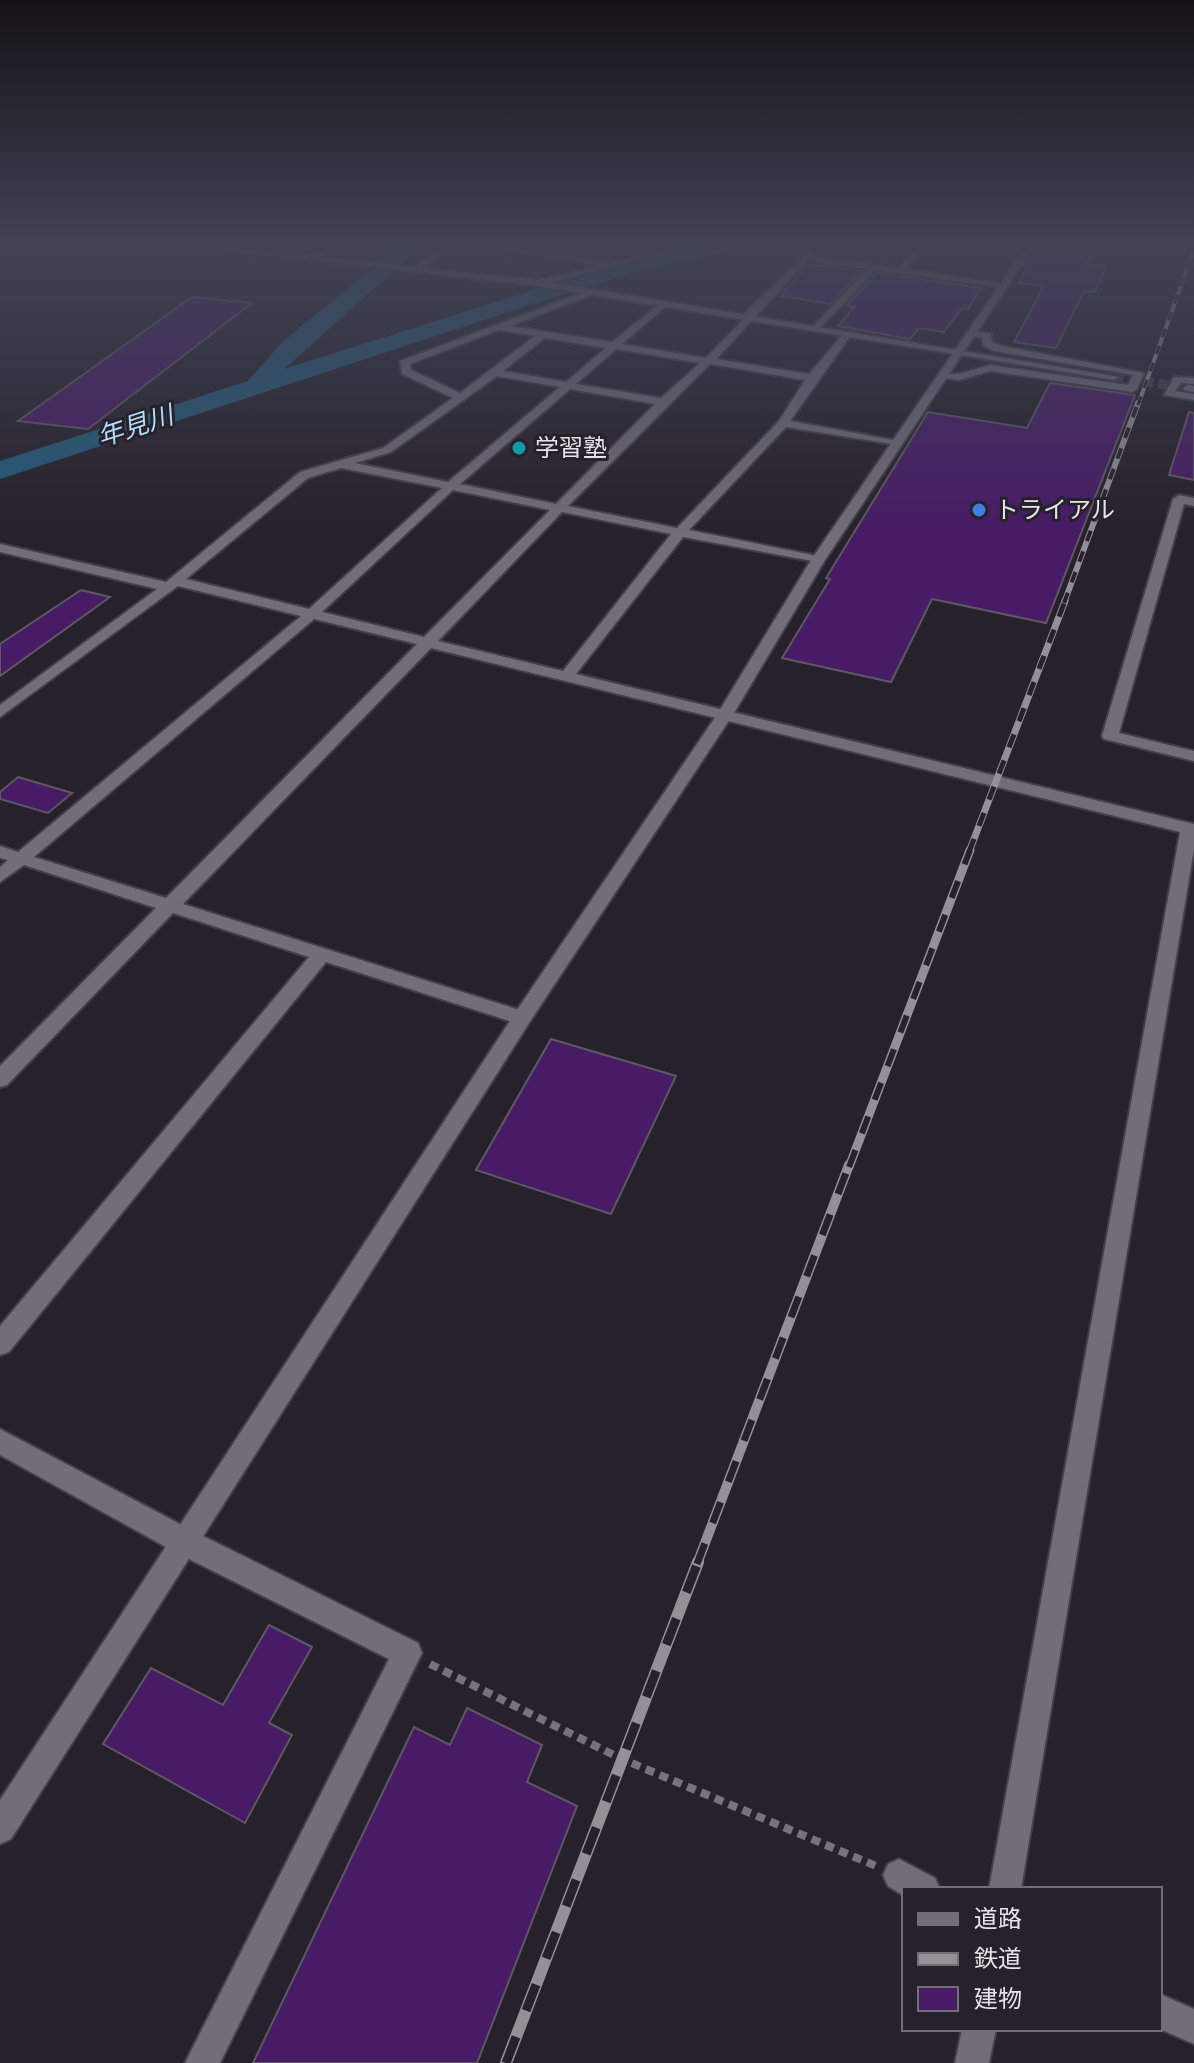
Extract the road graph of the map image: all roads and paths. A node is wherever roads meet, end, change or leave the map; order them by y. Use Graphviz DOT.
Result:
graph roads {
  1 [pos="453,344"];
  2 [pos="530,344"];
  3 [pos="605,344"];
  4 [pos="724,344"];
  5 [pos="840,344"];
  6 [pos="910,344"];
  7 [pos="966,344"];
  8 [pos="989,344"];
  9 [pos="615,346"];
  10 [pos="961,353"];
  11 [pos="708,361"];
  12 [pos="495,373"];
  13 [pos="944,376"];
  14 [pos="1114,377"];
  15 [pos="812,378"];
  16 [pos="571,386"];
  17 [pos="460,397"];
  18 [pos="663,402"];
  19 [pos="783,423"];
  20 [pos="898,442"];
  21 [pos="336,463"];
  22 [pos="450,487"];
  23 [pos="1194,502"];
  24 [pos="556,508"];
  25 [pos="679,533"];
  26 [pos="0,548"];
  27 [pos="818,560"];
  28 [pos="172,584"];
  29 [pos="313,613"];
  30 [pos="429,641"];
  31 [pos="568,675"];
  32 [pos="0,712"];
  33 [pos="726,713"];
  34 [pos="1194,756"];
  35 [pos="1192,829"];
  36 [pos="0,852"];
  37 [pos="20,859"];
  38 [pos="0,876"];
  39 [pos="171,906"];
  40 [pos="322,954"];
  41 [pos="522,1018"];
  42 [pos="0,1079"];
  43 [pos="0,1344"];
  44 [pos="0,1441"];
  45 [pos="185,1542"];
  46 [pos="408,1653"];
  47 [pos="0,1828"];
  48 [pos="912,1882"];
  49 [pos="1005,1887"];
  50 [pos="1162,2012"];
  51 [pos="1194,2027"];
  52 [pos="979,2031"];
  53 [pos="202,2063"];
  54 [pos="972,2063"];
  1 -- 17 [label="street"];
  2 -- 12 [label="street"];
  3 -- 9 [label="street"];
  4 -- 11 [label="street"];
  5 -- 15 [label="street"];
  6 -- 10 [label="street"];
  7 -- 10 [label="street"];
  8 -- 13 [label="street"];
  9 -- 11 [label="street"];
  9 -- 16 [label="street"];
  10 -- 13 [label="street"];
  10 -- 14 [label="street"];
  11 -- 15 [label="street"];
  11 -- 18 [label="street"];
  12 -- 16 [label="street"];
  12 -- 17 [label="street"];
  13 -- 20 [label="street"];
  15 -- 19 [label="street"];
  16 -- 18 [label="street"];
  16 -- 22 [label="street"];
  17 -- 21 [label="street"];
  18 -- 24 [label="street"];
  19 -- 20 [label="street"];
  19 -- 25 [label="street"];
  20 -- 27 [label="street"];
  21 -- 22 [label="street"];
  21 -- 28 [label="street"];
  22 -- 24 [label="street"];
  22 -- 29 [label="street"];
  23 -- 34 [label="street"];
  24 -- 25 [label="street"];
  24 -- 30 [label="street"];
  25 -- 27 [label="street"];
  25 -- 31 [label="street"];
  26 -- 28 [label="street"];
  27 -- 33 [label="street"];
  28 -- 29 [label="street"];
  28 -- 32 [label="street"];
  29 -- 30 [label="street"];
  29 -- 37 [label="street"];
  30 -- 31 [label="street"];
  30 -- 39 [label="street"];
  31 -- 33 [label="street"];
  33 -- 35 [label="street"];
  33 -- 41 [label="street"];
  35 -- 49 [label="street"];
  36 -- 37 [label="street"];
  37 -- 38 [label="street"];
  37 -- 39 [label="street"];
  39 -- 40 [label="street"];
  39 -- 42 [label="street"];
  40 -- 41 [label="street"];
  40 -- 43 [label="street"];
  41 -- 45 [label="street"];
  44 -- 45 [label="street"];
  45 -- 46 [label="street"];
  45 -- 47 [label="street"];
  46 -- 48 [label="path"];
  46 -- 53 [label="street"];
  50 -- 51 [label="street"];
  52 -- 54 [label="street"];
}
